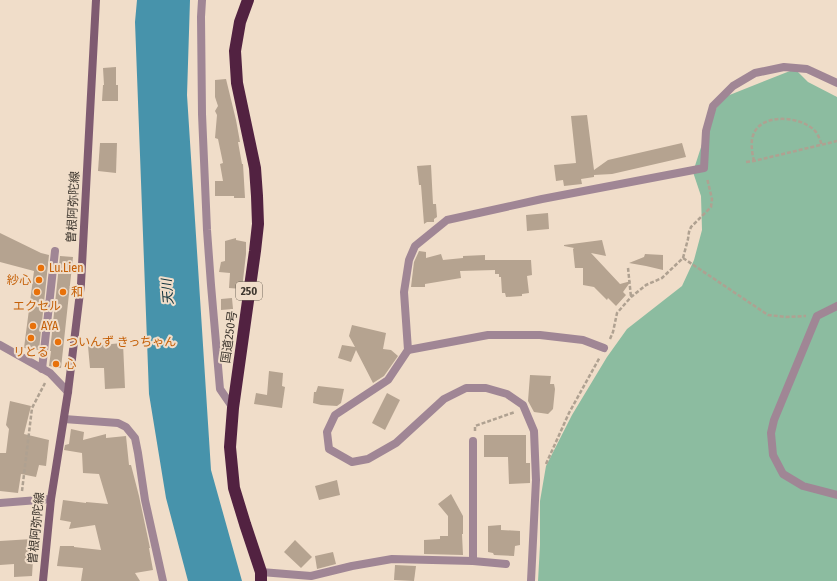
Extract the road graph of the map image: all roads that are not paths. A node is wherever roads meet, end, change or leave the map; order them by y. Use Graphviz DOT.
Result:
graph roads {
  1 [pos="96,0"];
  2 [pos="202,0"];
  3 [pos="248,0"];
  4 [pos="837,83"];
  5 [pos="55,251"];
  6 [pos="837,306"];
  7 [pos="0,345"];
  8 [pos="604,348"];
  9 [pos="408,350"];
  10 [pos="46,371"];
  11 [pos="68,392"];
  12 [pos="233,408"];
  13 [pos="64,419"];
  14 [pos="473,441"];
  15 [pos="837,495"];
  16 [pos="51,498"];
  17 [pos="0,503"];
  18 [pos="473,561"];
  19 [pos="506,564"];
  20 [pos="261,577"];
  21 [pos="43,581"];
  22 [pos="163,581"];
  23 [pos="531,581"];
  1 -- 11 [label="main road, 曽根阿弥陀線"];
  2 -- 12 [label="street"];
  3 -- 12 [label="highway, 国道250号 / 250"];
  4 -- 9 [label="street"];
  5 -- 10 [label="street"];
  6 -- 15 [label="street"];
  7 -- 10 [label="street"];
  8 -- 9 [label="street"];
  9 -- 23 [label="street"];
  10 -- 11 [label="street"];
  11 -- 13 [label="main road, 曽根阿弥陀線"];
  12 -- 20 [label="highway, 国道250号 / 250"];
  13 -- 16 [label="main road, 曽根阿弥陀線"];
  13 -- 22 [label="street"];
  14 -- 18 [label="street"];
  16 -- 17 [label="street"];
  16 -- 21 [label="main road, 曽根阿弥陀線"];
  18 -- 19 [label="street"];
  18 -- 20 [label="street"];
}
